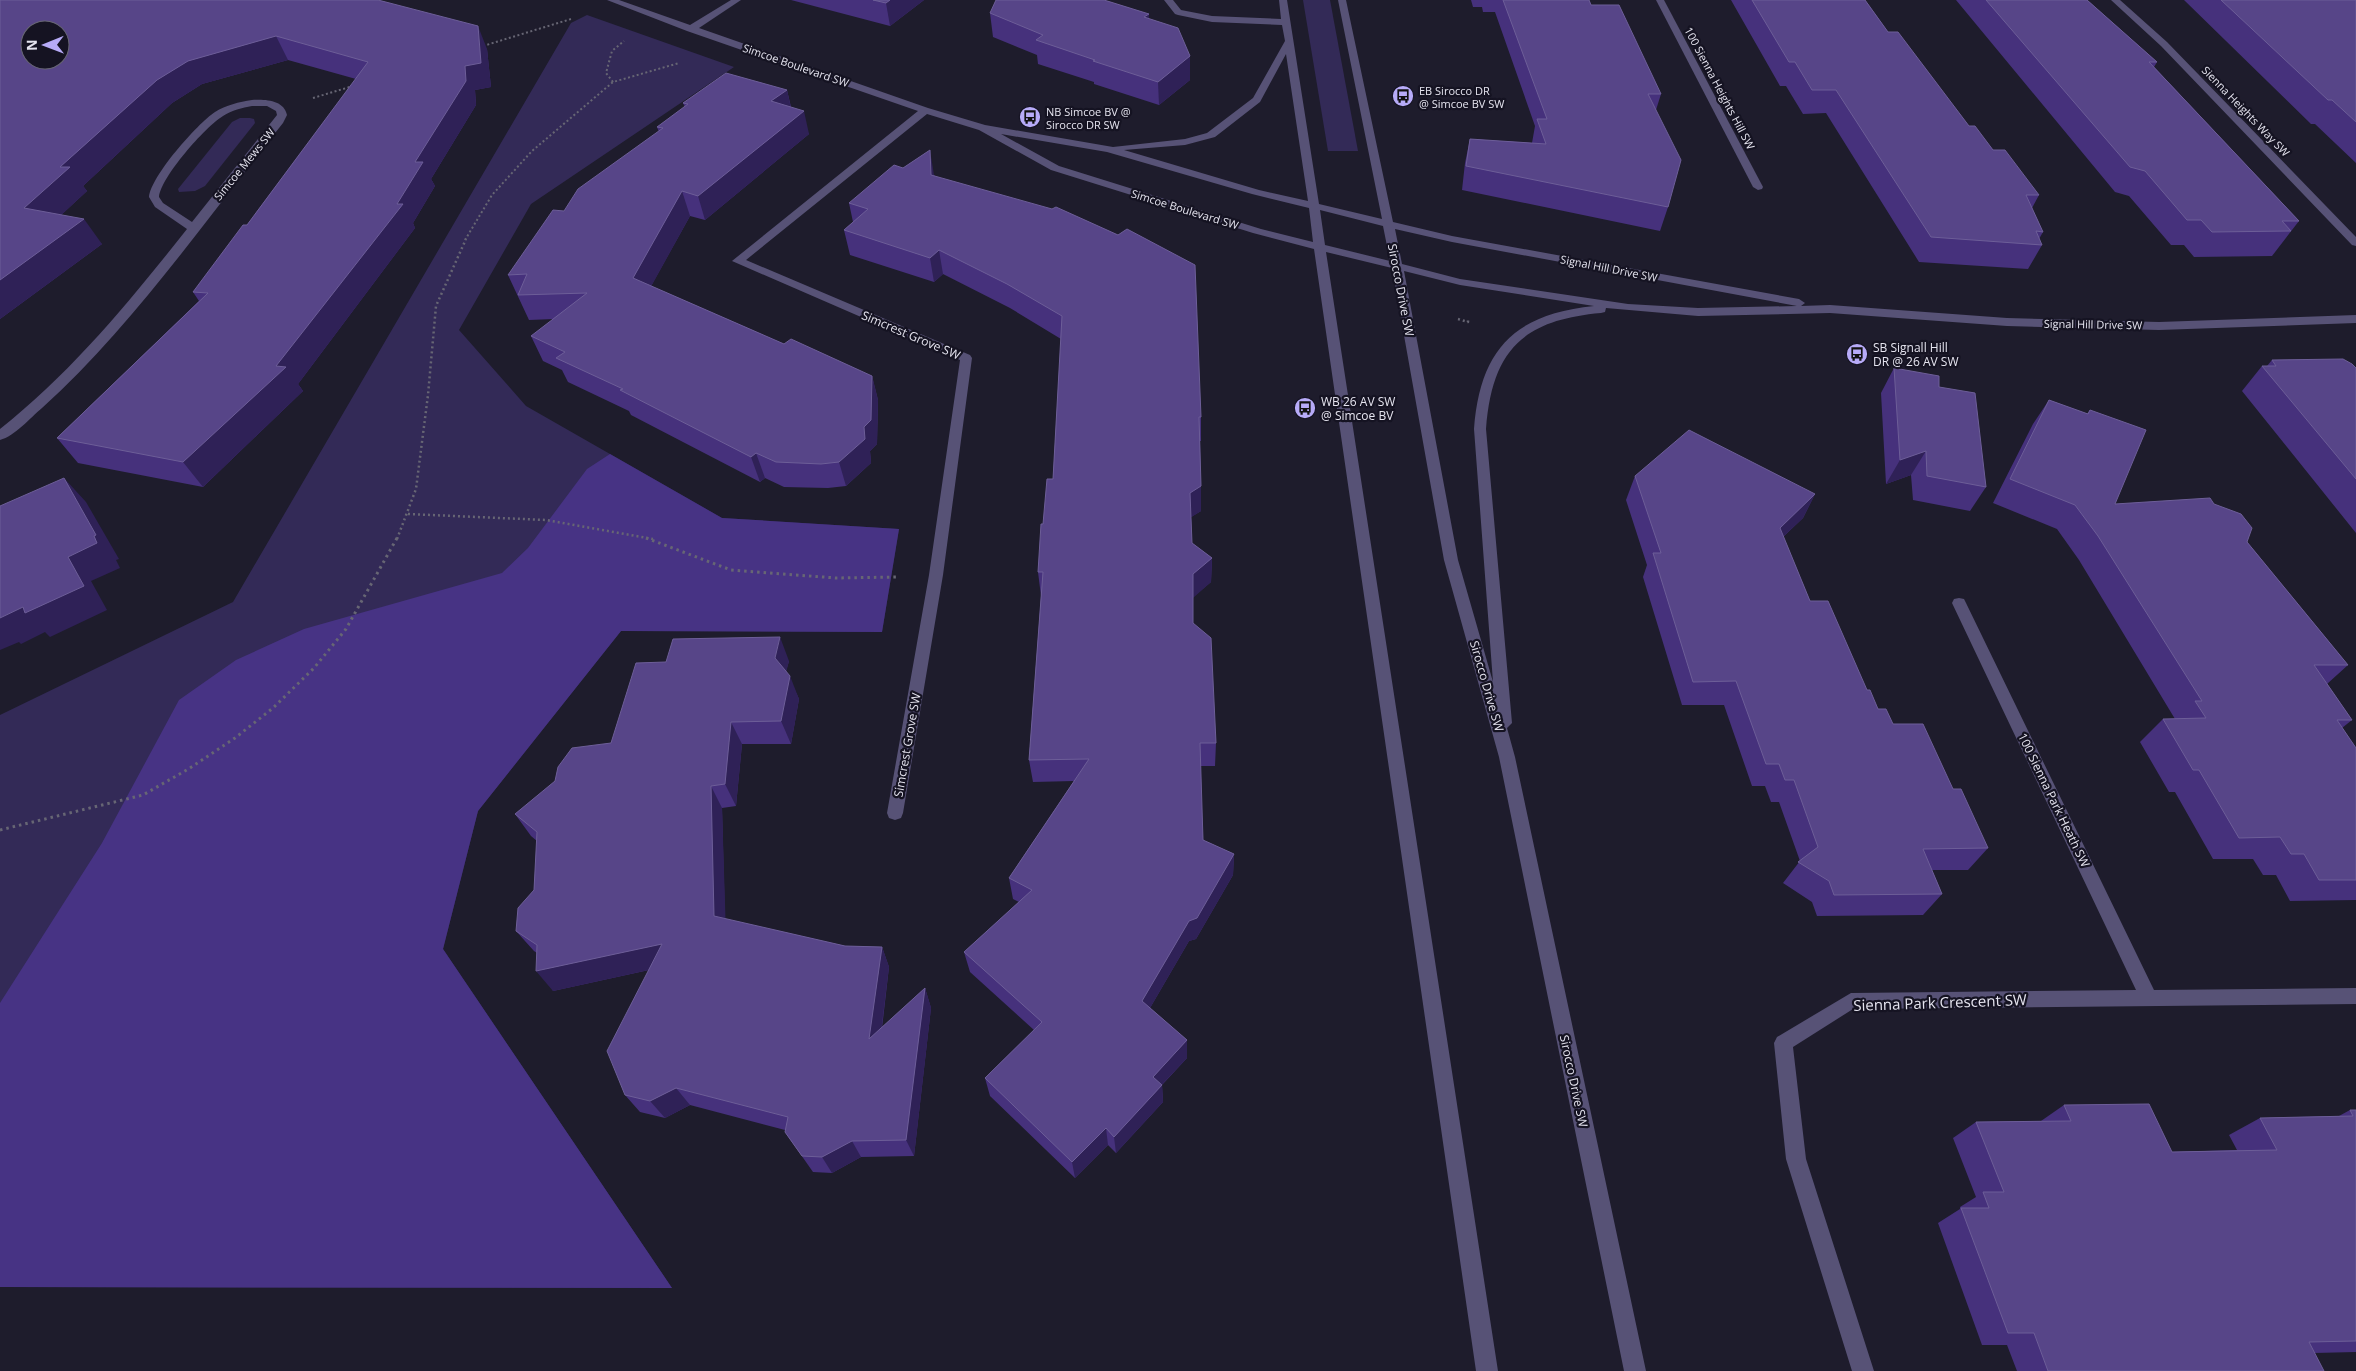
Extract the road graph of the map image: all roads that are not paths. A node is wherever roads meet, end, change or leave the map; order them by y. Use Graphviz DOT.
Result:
graph roads {
  1 [pos="611,0"];
  2 [pos="737,0"];
  3 [pos="1168,0"];
  4 [pos="1283,0"];
  5 [pos="1342,0"];
  6 [pos="1660,0"];
  7 [pos="2115,0"];
  8 [pos="1286,22"];
  9 [pos="690,29"];
  10 [pos="1288,43"];
  11 [pos="925,110"];
  12 [pos="983,128"];
  13 [pos="1108,149"];
  14 [pos="1758,187"];
  15 [pos="1315,206"];
  16 [pos="1388,224"];
  17 [pos="193,228"];
  18 [pos="2356,243"];
  19 [pos="1321,247"];
  20 [pos="1397,266"];
  21 [pos="1628,308"];
  22 [pos="1830,309"];
  23 [pos="2356,319"];
  24 [pos="0,436"];
  25 [pos="1959,602"];
  26 [pos="1507,757"];
  27 [pos="895,813"];
  28 [pos="2356,996"];
  29 [pos="2149,998"];
  30 [pos="1487,1371"];
  31 [pos="1635,1371"];
  32 [pos="1863,1371"];
  1 -- 9 [label="street, Simcoe Boulevard SW"];
  2 -- 9 [label="street"];
  3 -- 8 [label="street"];
  4 -- 8 [label="street"];
  5 -- 16 [label="street, Sirocco Drive SW"];
  6 -- 14 [label="street, 100 Sienna Heights Hill SW"];
  7 -- 18 [label="street, Sienna Heights Way SW"];
  8 -- 10 [label="street"];
  9 -- 11 [label="street, Simcoe Boulevard SW"];
  10 -- 13 [label="street"];
  10 -- 15 [label="street"];
  11 -- 12 [label="street, Simcoe Boulevard SW"];
  11 -- 27 [label="street, Simcrest Grove SW"];
  12 -- 13 [label="street, Simcoe Boulevard SW"];
  12 -- 19 [label="street, Simcoe Boulevard SW"];
  13 -- 15 [label="street, Simcoe Boulevard SW"];
  15 -- 16 [label="street, Simcoe Boulevard SW"];
  15 -- 19 [label="street"];
  16 -- 20 [label="street, Sirocco Drive SW"];
  16 -- 22 [label="street, Signal Hill Drive SW"];
  17 -- 17 [label="street, Simcoe Mews SW"];
  17 -- 24 [label="street, Simcoe Mews SW"];
  19 -- 20 [label="street, Simcoe Boulevard SW"];
  19 -- 30 [label="street"];
  20 -- 21 [label="street, Signal Hill Drive SW"];
  20 -- 26 [label="street, Sirocco Drive SW"];
  21 -- 22 [label="street, Signal Hill Drive SW"];
  21 -- 26 [label="street"];
  22 -- 23 [label="street, Signal Hill Drive SW"];
  25 -- 29 [label="street, 100 Sienna Park Heath SW"];
  26 -- 31 [label="street, Sirocco Drive SW"];
  28 -- 29 [label="street, Sienna Park Crescent SW"];
  29 -- 32 [label="street, Sienna Park Crescent SW"];
}
